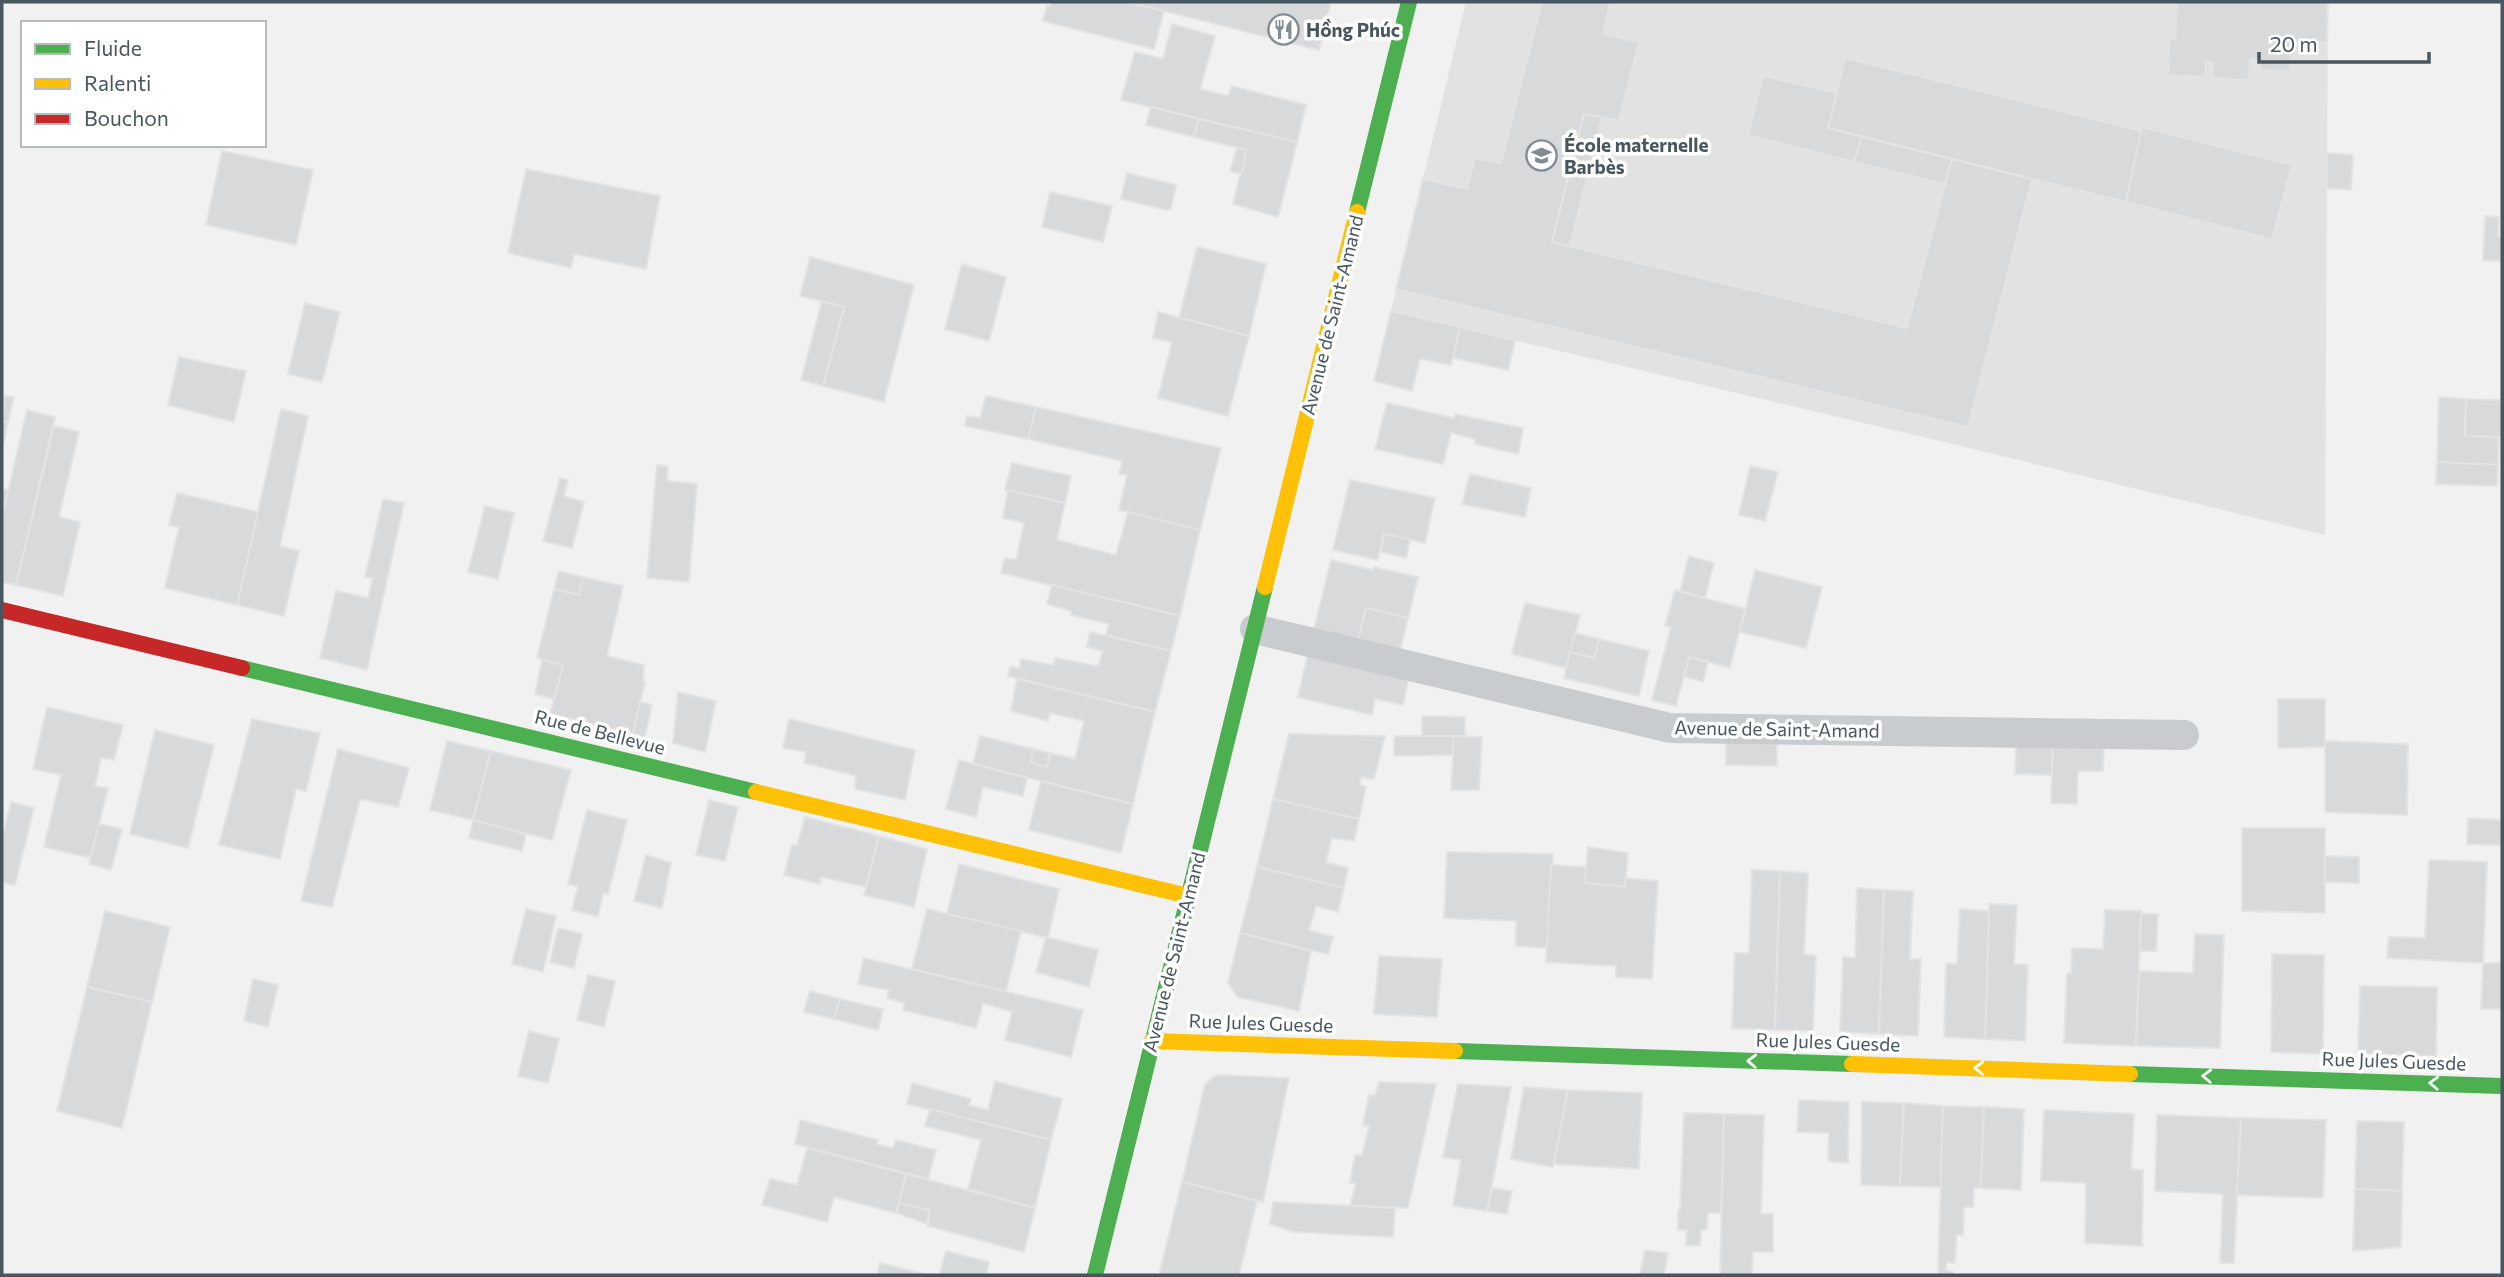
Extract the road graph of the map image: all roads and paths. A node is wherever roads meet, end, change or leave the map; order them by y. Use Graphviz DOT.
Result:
graph roads {
  1 [pos="1409,2"];
  2 [pos="2,610"];
  3 [pos="1255,629"];
  4 [pos="2184,735"];
  5 [pos="1188,896"];
  6 [pos="1152,1041"];
  7 [pos="2502,1086"];
  8 [pos="1095,1275"];
  1 -- 3 [label="street, Avenue de Saint-Amand"];
  2 -- 5 [label="street, Rue de Bellevue"];
  3 -- 4 [label="lane, Avenue de Saint-Amand"];
  3 -- 5 [label="street, Avenue de Saint-Amand"];
  5 -- 6 [label="street, Avenue de Saint-Amand"];
  7 -- 6 [label="street, Rue Jules Guesde, one-way"];
  6 -- 8 [label="street, Avenue de Saint-Amand"];
}
